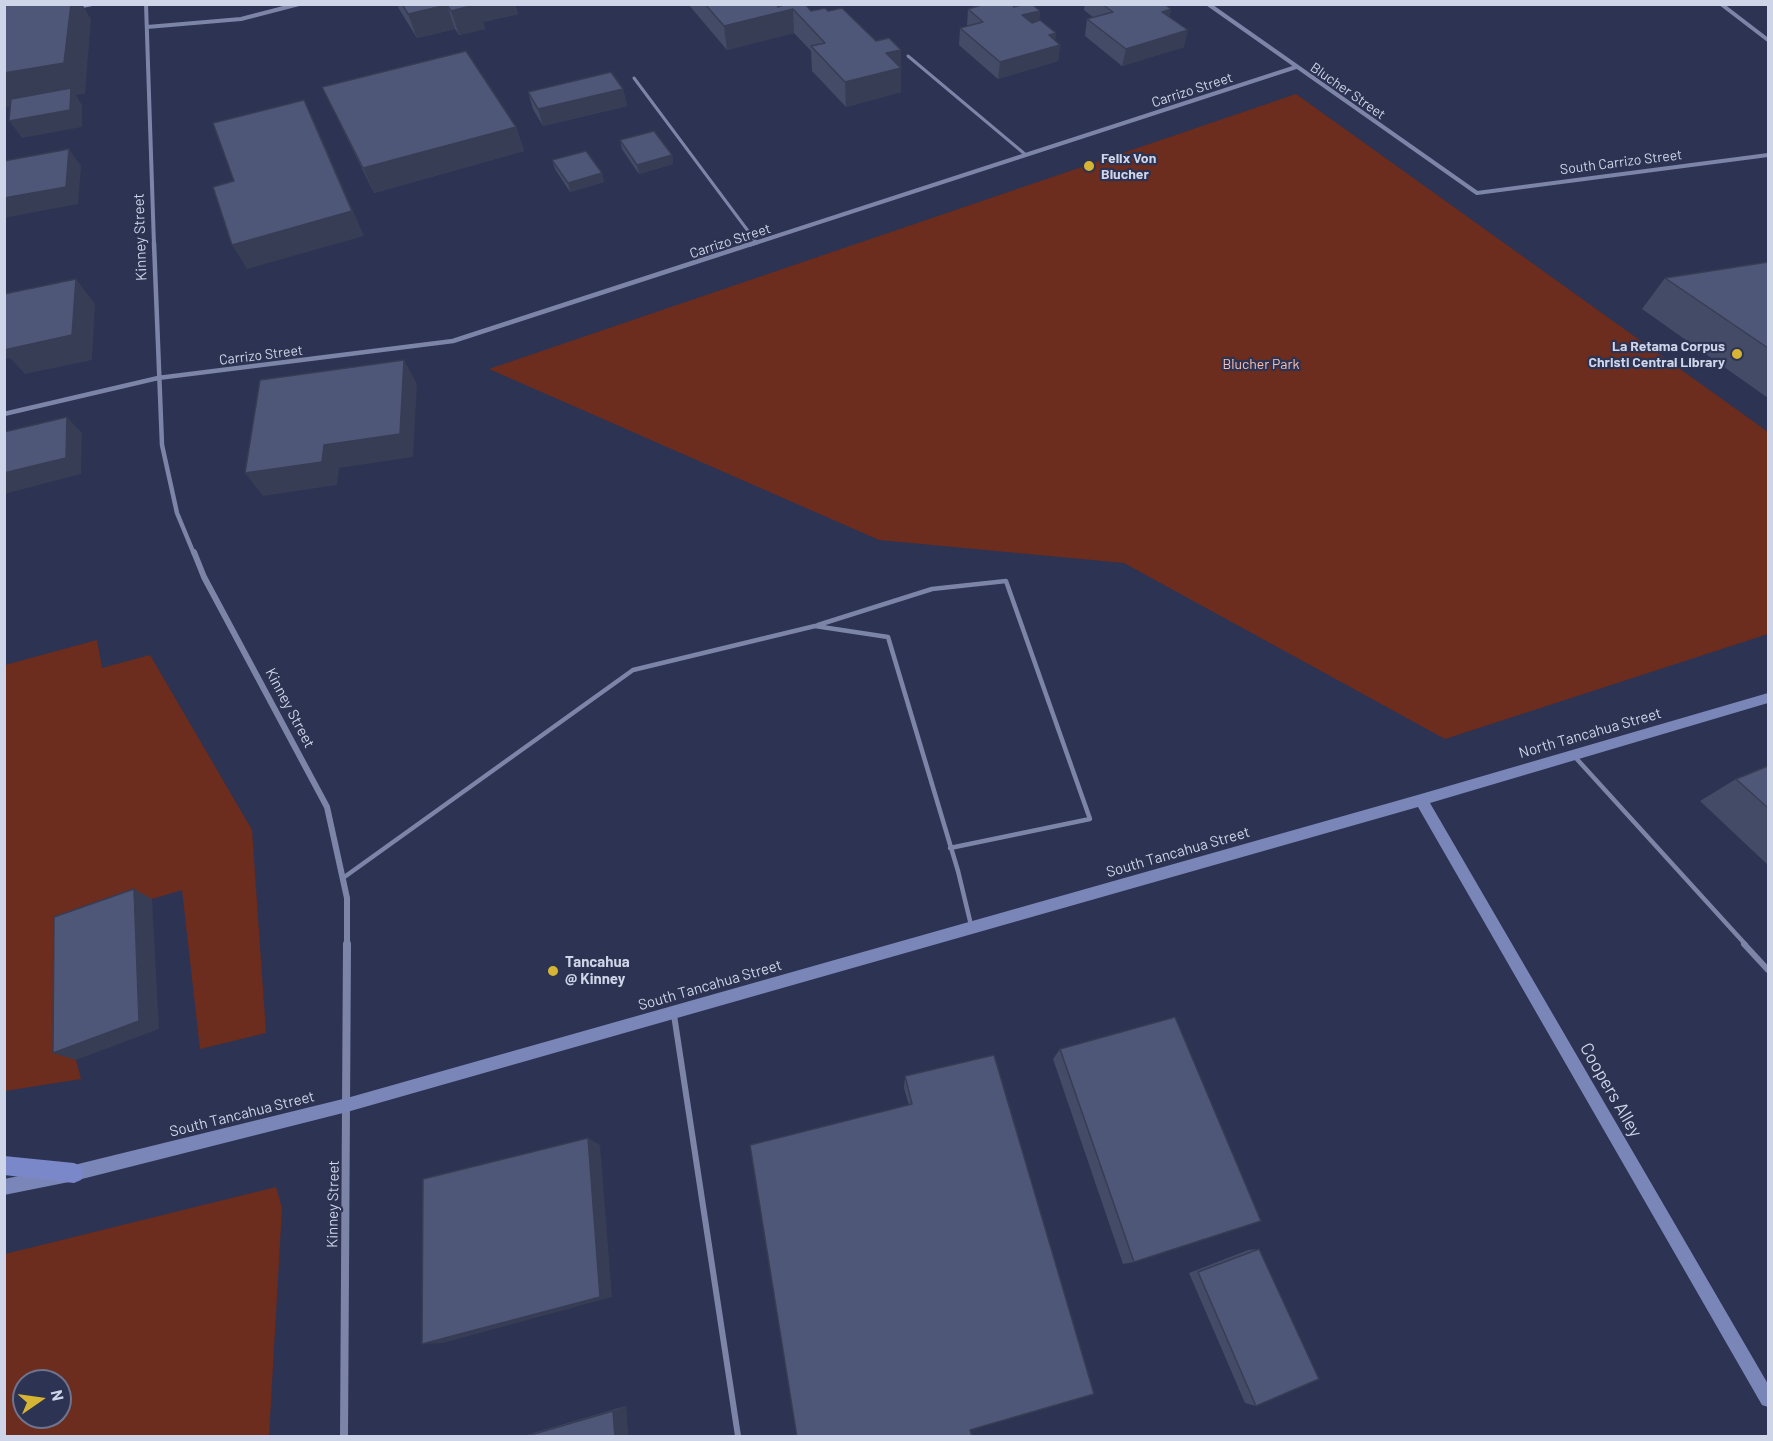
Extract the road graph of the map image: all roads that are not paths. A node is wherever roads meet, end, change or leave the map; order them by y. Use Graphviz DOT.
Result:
graph roads {
  1 [pos="92,4"];
  2 [pos="147,4"];
  3 [pos="299,4"];
  4 [pos="1208,4"];
  5 [pos="1721,4"];
  6 [pos="70,8"];
  7 [pos="147,27"];
  8 [pos="1768,40"];
  9 [pos="908,56"];
  10 [pos="1296,68"];
  11 [pos="634,78"];
  12 [pos="1026,155"];
  13 [pos="1768,155"];
  14 [pos="1477,193"];
  15 [pos="757,243"];
  16 [pos="158,378"];
  17 [pos="4,414"];
  18 [pos="815,626"];
  19 [pos="1768,698"];
  20 [pos="1573,755"];
  21 [pos="1421,800"];
  22 [pos="950,848"];
  23 [pos="343,878"];
  24 [pos="972,928"];
  25 [pos="1768,970"];
  26 [pos="674,1012"];
  27 [pos="347,1105"];
  28 [pos="4,1165"];
  29 [pos="74,1173"];
  30 [pos="4,1187"];
  31 [pos="1768,1400"];
  32 [pos="344,1437"];
  33 [pos="738,1437"];
  1 -- 6 [label="street"];
  2 -- 7 [label="street, Kinney Street"];
  3 -- 7 [label="street"];
  4 -- 10 [label="street, Blucher Street"];
  5 -- 8 [label="street"];
  7 -- 16 [label="street, Kinney Street"];
  9 -- 12 [label="lane"];
  10 -- 12 [label="street, Carrizo Street"];
  10 -- 14 [label="street, Blucher Street"];
  11 -- 15 [label="lane"];
  12 -- 15 [label="street, Carrizo Street"];
  13 -- 14 [label="street, South Carrizo Street"];
  15 -- 16 [label="street, Carrizo Street"];
  16 -- 17 [label="street"];
  16 -- 23 [label="street, Kinney Street"];
  18 -- 22 [label="lane"];
  18 -- 22 [label="lane"];
  18 -- 23 [label="lane"];
  19 -- 20 [label="main road, North Tancahua Street"];
  20 -- 21 [label="main road, North Tancahua Street"];
  20 -- 25 [label="lane"];
  21 -- 24 [label="main road, South Tancahua Street"];
  21 -- 31 [label="main road, Coopers Alley"];
  22 -- 24 [label="lane"];
  23 -- 27 [label="street, Kinney Street"];
  24 -- 26 [label="main road, South Tancahua Street"];
  26 -- 27 [label="main road, South Tancahua Street"];
  26 -- 33 [label="lane"];
  27 -- 29 [label="main road, South Tancahua Street"];
  27 -- 32 [label="street, Kinney Street"];
  28 -- 29 [label="main road"];
  29 -- 30 [label="main road, South Tancahua Street"];
}
